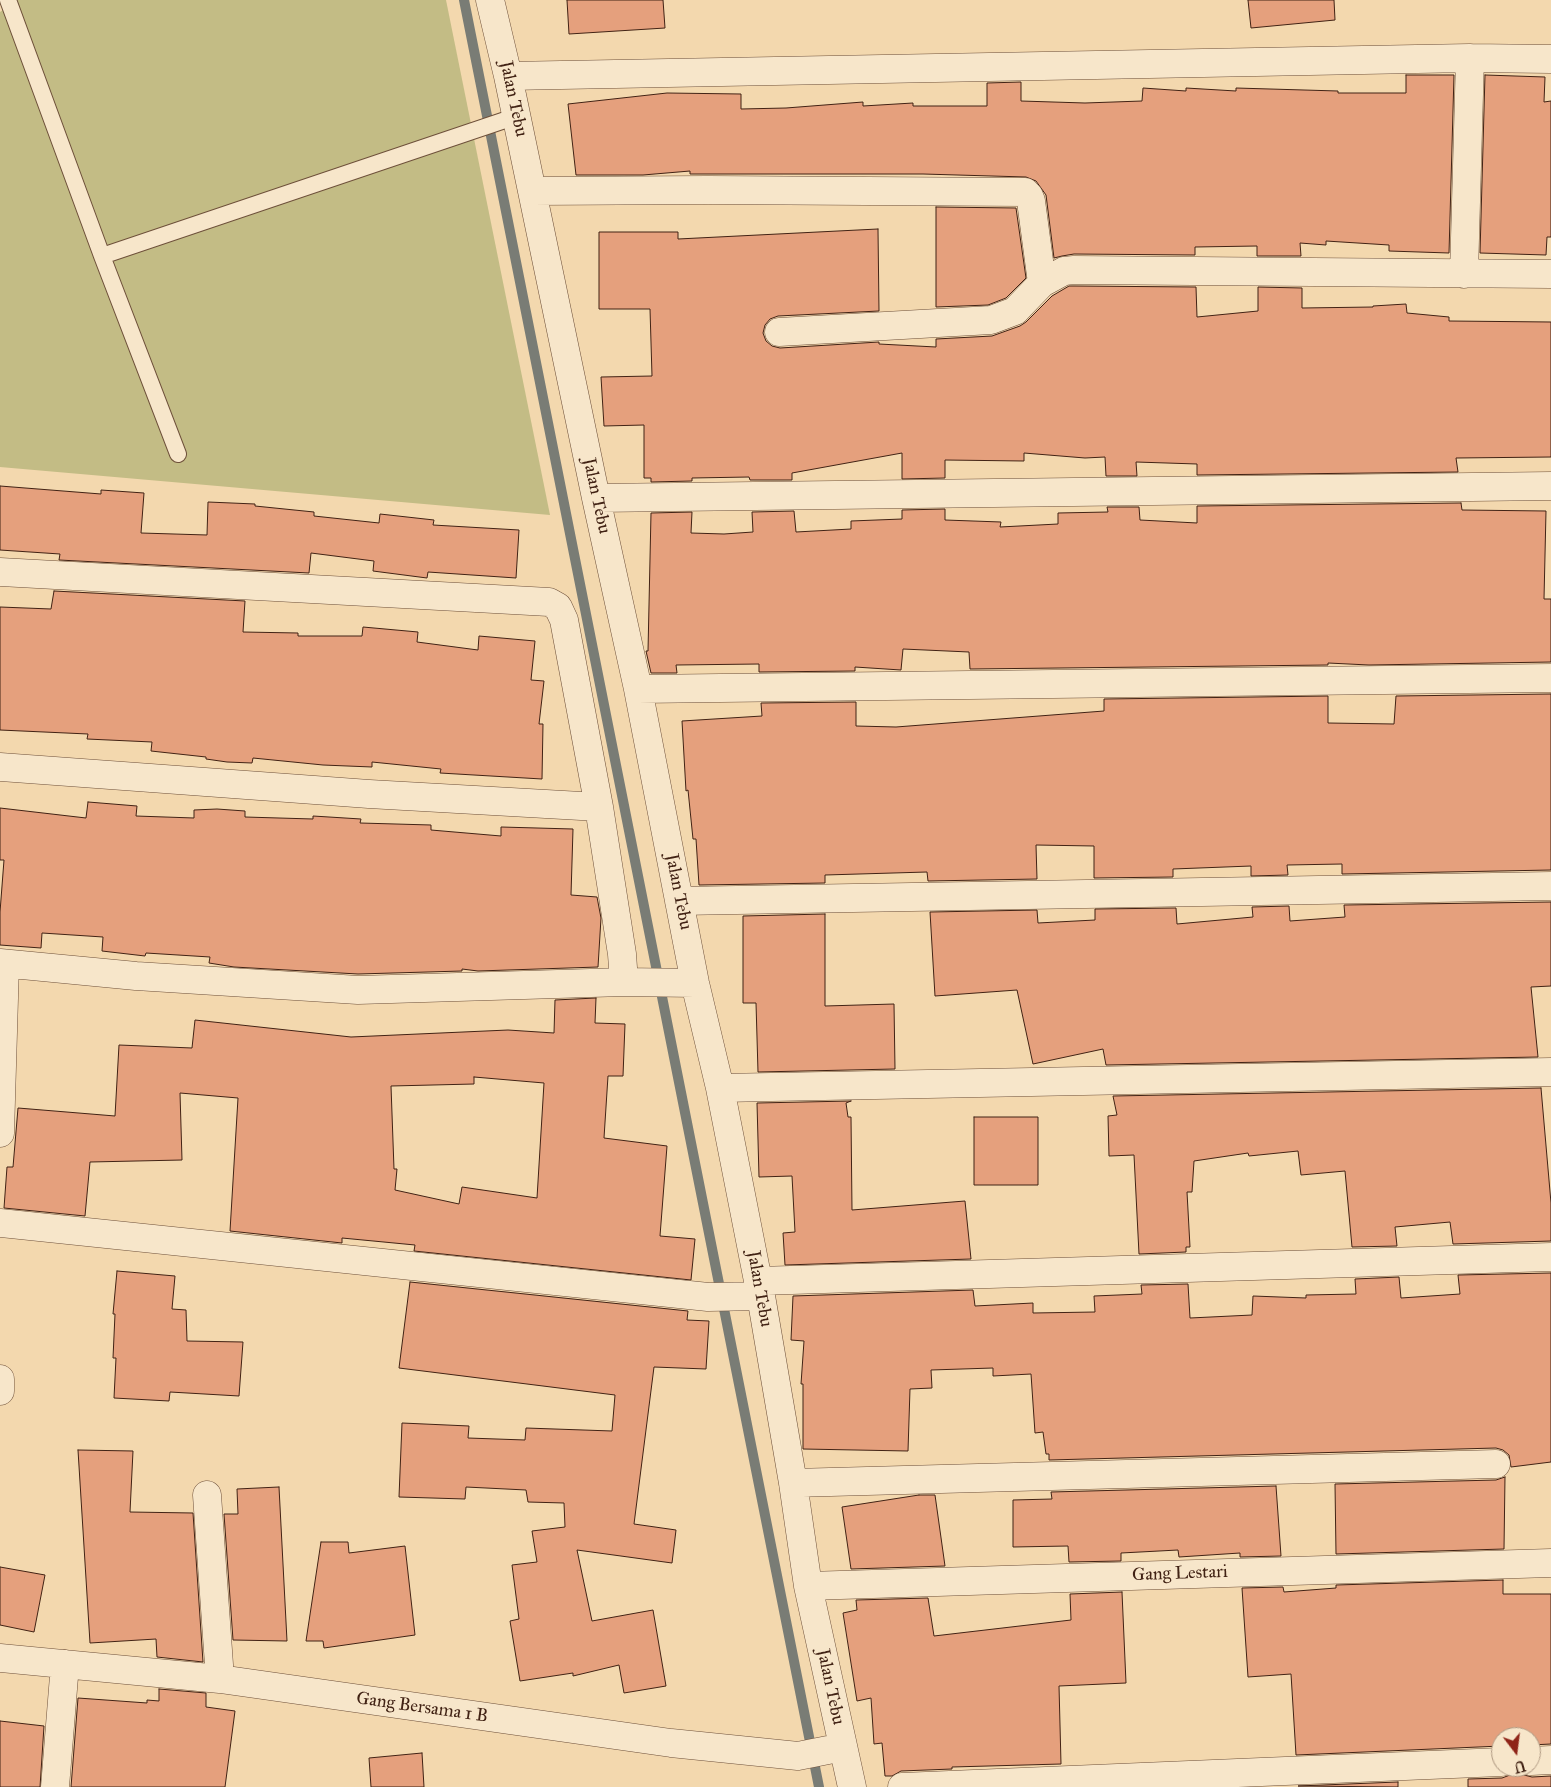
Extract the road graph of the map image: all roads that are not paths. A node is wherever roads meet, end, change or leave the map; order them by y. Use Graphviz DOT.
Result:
graph roads {
  1 [pos="8,0"];
  2 [pos="490,0"];
  3 [pos="1470,58"];
  4 [pos="1551,60"];
  5 [pos="508,76"];
  6 [pos="514,117"];
  7 [pos="532,191"];
  8 [pos="102,256"];
  9 [pos="1464,274"];
  10 [pos="1551,274"];
  11 [pos="1042,283"];
  12 [pos="778,332"];
  13 [pos="178,454"];
  14 [pos="1551,486"];
  15 [pos="596,498"];
  16 [pos="0,572"];
  17 [pos="1551,678"];
  18 [pos="638,689"];
  19 [pos="0,766"];
  20 [pos="598,807"];
  21 [pos="1551,886"];
  22 [pos="679,901"];
  23 [pos="2,963"];
  24 [pos="629,982"];
  25 [pos="688,983"];
  26 [pos="1551,1072"];
  27 [pos="720,1088"];
  28 [pos="0,1133"];
  29 [pos="0,1223"];
  30 [pos="1551,1257"];
  31 [pos="757,1291"];
  32 [pos="0,1379"];
  33 [pos="0,1391"];
  34 [pos="1496,1464"];
  35 [pos="793,1483"];
  36 [pos="207,1494"];
  37 [pos="1551,1562"];
  38 [pos="808,1586"];
  39 [pos="0,1658"];
  40 [pos="66,1664"];
  41 [pos="220,1679"];
  42 [pos="835,1749"];
  43 [pos="1491,1762"];
  44 [pos="55,1787"];
  45 [pos="852,1787"];
  46 [pos="902,1787"];
  1 -- 8 [label="lane"];
  2 -- 5 [label="street, Jalan Tebu"];
  3 -- 4 [label="street"];
  3 -- 5 [label="street"];
  3 -- 9 [label="street"];
  5 -- 6 [label="street, Jalan Tebu"];
  6 -- 7 [label="street, Jalan Tebu"];
  6 -- 8 [label="lane"];
  7 -- 11 [label="street"];
  7 -- 15 [label="street, Jalan Tebu"];
  8 -- 13 [label="lane"];
  9 -- 10 [label="street"];
  9 -- 11 [label="street"];
  11 -- 12 [label="street"];
  14 -- 15 [label="street"];
  15 -- 18 [label="street, Jalan Tebu"];
  16 -- 20 [label="street"];
  17 -- 18 [label="street"];
  18 -- 22 [label="street, Jalan Tebu"];
  19 -- 20 [label="street"];
  20 -- 24 [label="street"];
  21 -- 22 [label="street"];
  22 -- 25 [label="street, Jalan Tebu"];
  23 -- 24 [label="street"];
  23 -- 28 [label="street"];
  24 -- 25 [label="street"];
  25 -- 27 [label="street, Jalan Tebu"];
  26 -- 27 [label="street"];
  27 -- 31 [label="street, Jalan Tebu"];
  29 -- 31 [label="street"];
  30 -- 31 [label="street"];
  31 -- 35 [label="street, Jalan Tebu"];
  32 -- 33 [label="street"];
  34 -- 35 [label="street"];
  35 -- 38 [label="street, Jalan Tebu"];
  36 -- 41 [label="street"];
  37 -- 38 [label="street, Gang Lestari"];
  38 -- 42 [label="street, Jalan Tebu"];
  39 -- 40 [label="street, Gang Bersama 1 B"];
  40 -- 41 [label="street, Gang Bersama 1 B"];
  40 -- 44 [label="street"];
  41 -- 42 [label="street, Gang Bersama 1 B"];
  42 -- 45 [label="street, Jalan Tebu"];
  43 -- 46 [label="street"];
}
